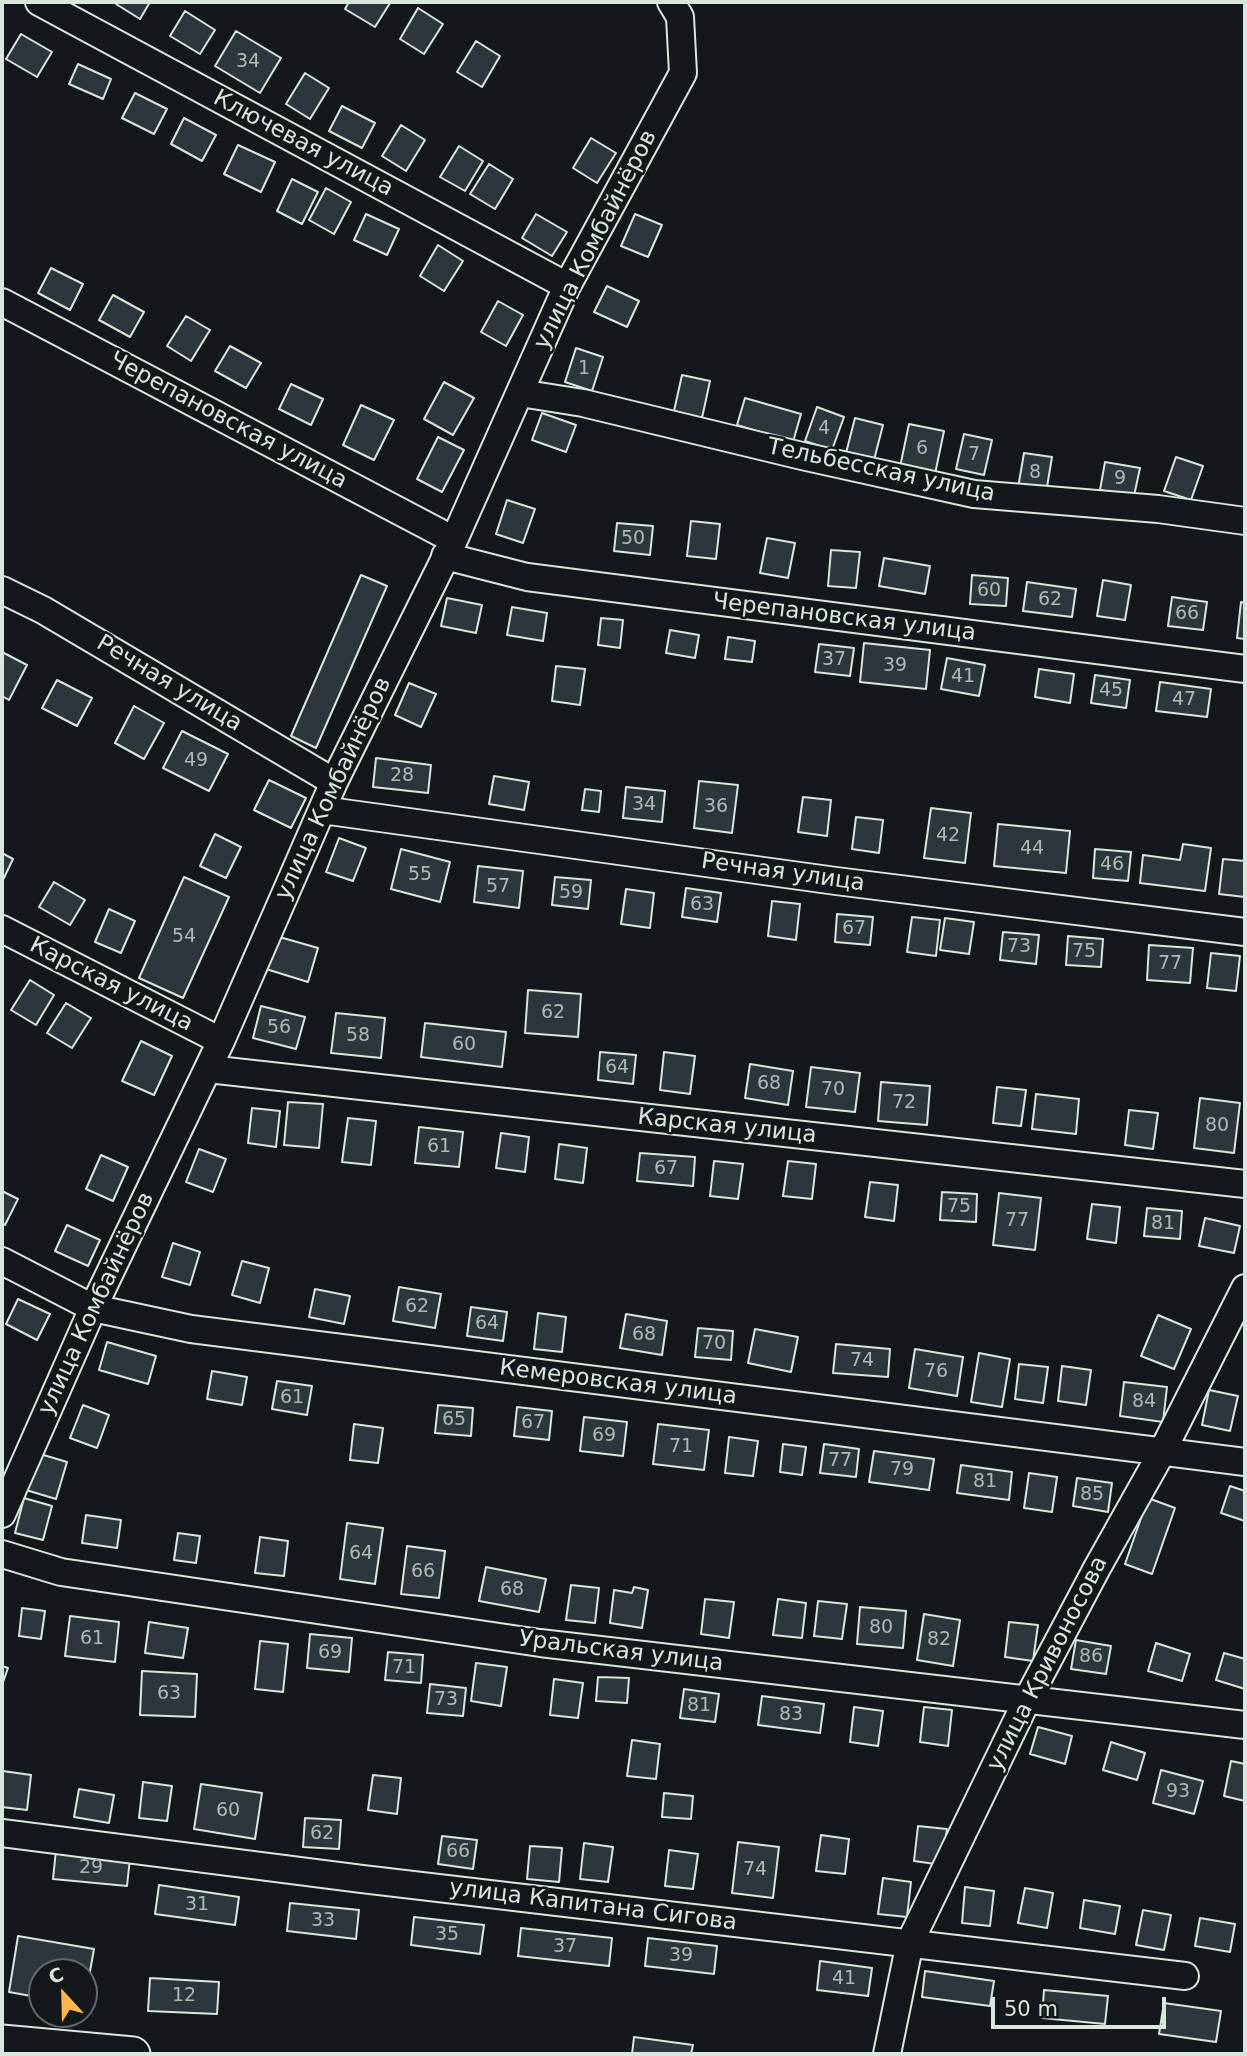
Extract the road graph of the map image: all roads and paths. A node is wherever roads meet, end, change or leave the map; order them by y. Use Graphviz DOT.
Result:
graph roads {
  1 [pos="39,2"];
  2 [pos="671,2"];
  3 [pos="567,286"];
  4 [pos="2,302"];
  5 [pos="520,393"];
  6 [pos="1245,521"];
  7 [pos="450,548"];
  8 [pos="2,590"];
  9 [pos="1245,669"];
  10 [pos="334,782"];
  11 [pos="322,810"];
  12 [pos="2,929"];
  13 [pos="1245,932"];
  14 [pos="221,1041"];
  15 [pos="208,1069"];
  16 [pos="1245,1184"];
  17 [pos="2,1261"];
  18 [pos="1245,1288"];
  19 [pos="93,1308"];
  20 [pos="1162,1452"];
  21 [pos="1245,1462"];
  22 [pos="2,1514"];
  23 [pos="2,1554"];
  24 [pos="1027,1700"];
  25 [pos="1245,1725"];
  26 [pos="2,1833"];
  27 [pos="910,1942"];
  28 [pos="1185,1976"];
  29 [pos="2,2042"];
  30 [pos="133,2054"];
  31 [pos="887,2054"];
  1 -- 3 [label="street, Ключевая улица"];
  2 -- 3 [label="street, улица Комбайнёров"];
  3 -- 5 [label="street, улица Комбайнёров"];
  4 -- 7 [label="street, Черепановская улица"];
  5 -- 6 [label="street, Тельбесская улица"];
  5 -- 7 [label="street, улица Комбайнёров"];
  7 -- 9 [label="street, Черепановская улица"];
  7 -- 10 [label="street, улица Комбайнёров"];
  8 -- 10 [label="street, Речная улица"];
  10 -- 11 [label="street, улица Комбайнёров"];
  11 -- 13 [label="street, Речная улица"];
  11 -- 14 [label="street, улица Комбайнёров"];
  12 -- 14 [label="street, Карская улица"];
  14 -- 15 [label="street, улица Комбайнёров"];
  15 -- 16 [label="street, Карская улица"];
  15 -- 19 [label="street, улица Комбайнёров"];
  17 -- 19 [label="street, Кемеровская улица"];
  18 -- 20 [label="street, улица Кривоносова"];
  19 -- 20 [label="street, Кемеровская улица"];
  19 -- 22 [label="street, улица Комбайнёров"];
  20 -- 21 [label="street, Кемеровская улица"];
  20 -- 24 [label="street, улица Кривоносова"];
  23 -- 24 [label="street, Уральская улица"];
  24 -- 25 [label="street, Уральская улица"];
  24 -- 27 [label="street, улица Кривоносова"];
  26 -- 27 [label="street, улица Капитана Сигова"];
  27 -- 28 [label="street, улица Капитана Сигова"];
  27 -- 31 [label="street, улица Кривоносова"];
  29 -- 30 [label="main road"];
}
